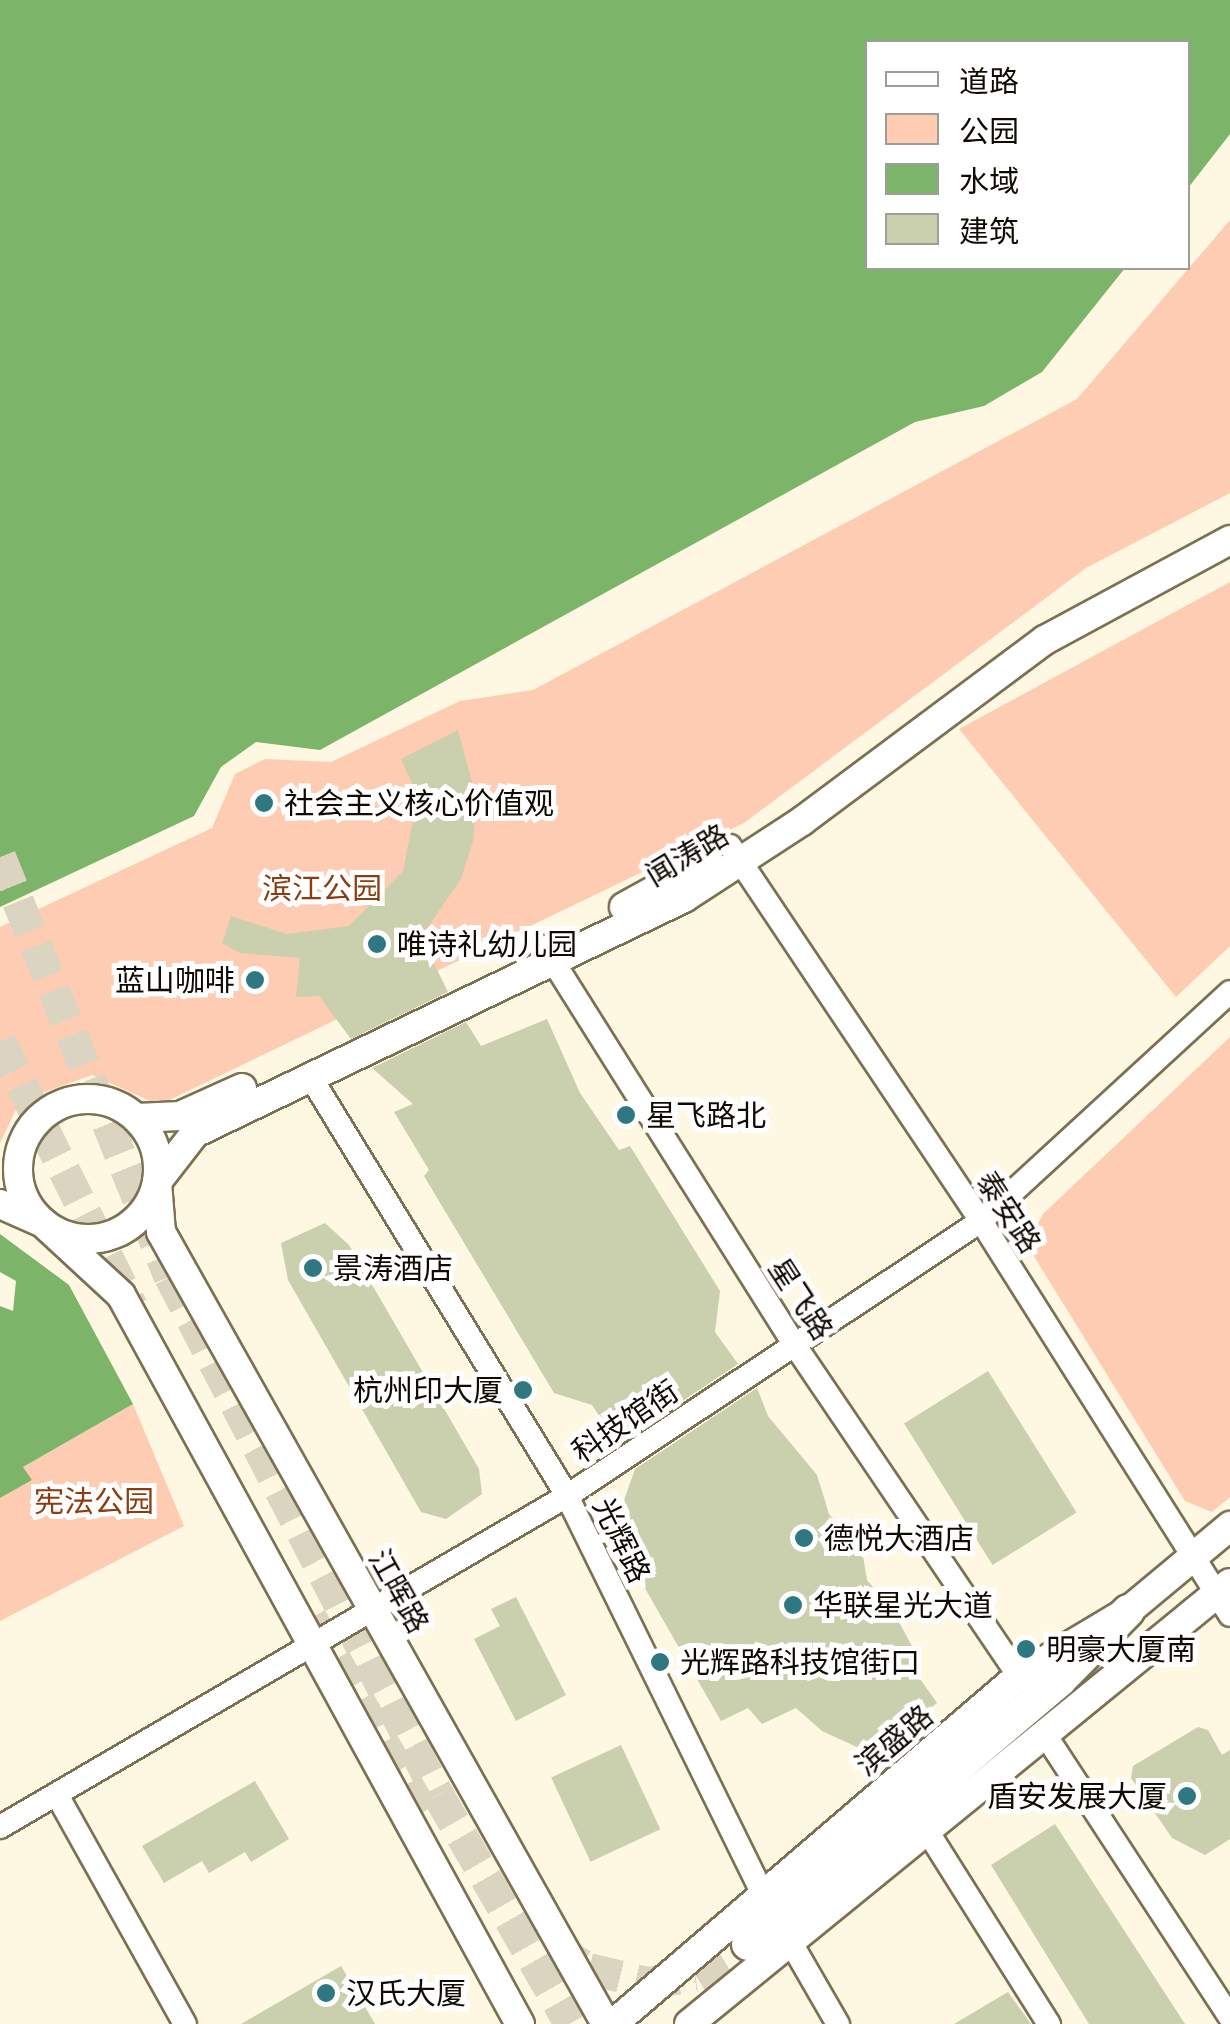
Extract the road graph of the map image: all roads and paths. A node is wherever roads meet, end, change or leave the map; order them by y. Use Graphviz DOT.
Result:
graph roads {
  1 [pos="1230,524"];
  2 [pos="1230,540"];
  3 [pos="735,854"];
  4 [pos="547,954"];
  5 [pos="1230,992"];
  6 [pos="310,1076"];
  7 [pos="137,1118"];
  8 [pos="9,1173"];
  9 [pos="157,1182"];
  10 [pos="0,1204"];
  11 [pos="981,1221"];
  12 [pos="44,1223"];
  13 [pos="794,1344"];
  14 [pos="566,1496"];
  15 [pos="1230,1526"];
  16 [pos="1190,1559"];
  17 [pos="1226,1597"];
  18 [pos="372,1610"];
  19 [pos="1128,1610"];
  20 [pos="314,1642"];
  21 [pos="1019,1676"];
  22 [pos="1044,1733"];
  23 [pos="57,1795"];
  24 [pos="0,1826"];
  25 [pos="926,1830"];
  26 [pos="762,1891"];
  27 [pos="790,1941"];
  28 [pos="748,1944"];
  29 [pos="1230,2017"];
  30 [pos="186,2024"];
  31 [pos="520,2024"];
  32 [pos="606,2024"];
  33 [pos="613,2024"];
  34 [pos="689,2024"];
  35 [pos="838,2024"];
  36 [pos="1049,2024"];
  1 -- 3 [label="main road, 闻涛路"];
  2 -- 3 [label="main road, 闻涛路"];
  3 -- 4 [label="main road, 闻涛路"];
  3 -- 11 [label="street, 泰安路"];
  4 -- 6 [label="main road, 闻涛路"];
  4 -- 7 [label="main road, 闻涛路"];
  4 -- 13 [label="street, 星飞路"];
  5 -- 11 [label="street, 科技馆街"];
  6 -- 9 [label="main road, 闻涛路"];
  6 -- 14 [label="street, 光辉路"];
  7 -- 8 [label="main road, 闻涛路"];
  7 -- 9 [label="main road"];
  8 -- 12 [label="main road, 闻涛路"];
  9 -- 12 [label="main road, 闻涛路"];
  9 -- 18 [label="main road, 江晖路"];
  10 -- 12 [label="main road, 闻涛路"];
  11 -- 13 [label="street, 科技馆街"];
  11 -- 16 [label="street, 泰安路"];
  12 -- 20 [label="main road"];
  13 -- 14 [label="street, 科技馆街"];
  13 -- 21 [label="street, 星飞路"];
  14 -- 18 [label="street, 科技馆街"];
  14 -- 26 [label="street, 光辉路"];
  15 -- 16 [label="main road, 滨盛路"];
  16 -- 17 [label="street, 泰安路"];
  16 -- 19 [label="main road, 滨盛路"];
  17 -- 22 [label="main road"];
  18 -- 20 [label="street, 科技馆街"];
  18 -- 32 [label="main road, 江晖路"];
  19 -- 21 [label="main road, 滨盛路"];
  19 -- 28 [label="highway"];
  20 -- 23 [label="street, 科技馆街"];
  20 -- 31 [label="main road"];
  21 -- 26 [label="main road, 滨盛路"];
  22 -- 25 [label="main road"];
  22 -- 29 [label="street"];
  23 -- 24 [label="street, 科技馆街"];
  23 -- 30 [label="street"];
  25 -- 27 [label="main road"];
  25 -- 36 [label="street"];
  26 -- 33 [label="main road, 滨盛路"];
  27 -- 34 [label="main road"];
  27 -- 35 [label="street"];
}
